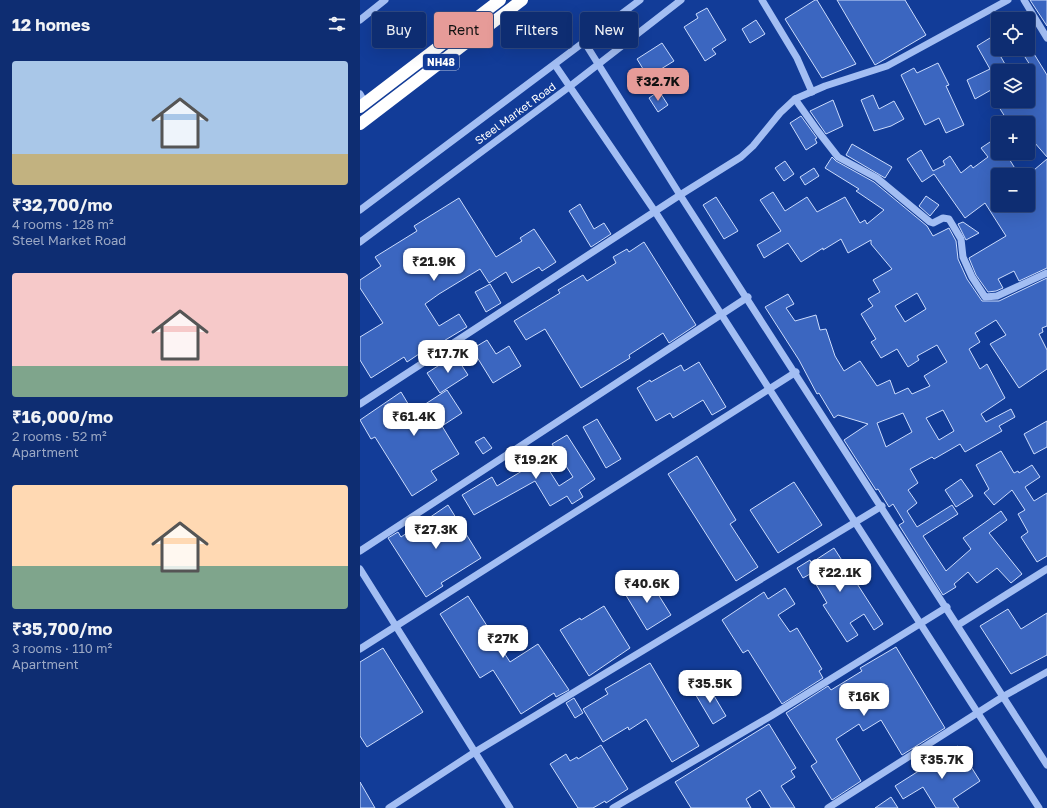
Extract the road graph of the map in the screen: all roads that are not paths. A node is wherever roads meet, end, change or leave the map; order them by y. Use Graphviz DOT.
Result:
graph roads {
  1 [pos="385,0"];
  2 [pos="500,0"];
  3 [pos="522,0"];
  4 [pos="640,0"];
  5 [pos="681,0"];
  6 [pos="762,0"];
  7 [pos="1008,0"];
  8 [pos="1024,0"];
  9 [pos="625,12"];
  10 [pos="360,20"];
  11 [pos="1047,38"];
  12 [pos="580,47"];
  13 [pos="588,48"];
  14 [pos="555,65"];
  15 [pos="598,65"];
  16 [pos="570,87"];
  17 [pos="812,92"];
  18 [pos="795,99"];
  19 [pos="362,101"];
  20 [pos="360,124"];
  21 [pos="680,195"];
  22 [pos="360,210"];
  23 [pos="656,213"];
  24 [pos="360,242"];
  25 [pos="1047,273"];
  26 [pos="748,297"];
  27 [pos="722,315"];
  28 [pos="796,372"];
  29 [pos="770,389"];
  30 [pos="360,404"];
  31 [pos="882,506"];
  32 [pos="855,522"];
  33 [pos="360,551"];
  34 [pos="360,569"];
  35 [pos="1047,569"];
  36 [pos="947,607"];
  37 [pos="921,624"];
  38 [pos="958,625"];
  39 [pos="396,626"];
  40 [pos="360,649"];
  41 [pos="1047,672"];
  42 [pos="1004,696"];
  43 [pos="978,713"];
  44 [pos="475,752"];
  45 [pos="1047,765"];
  46 [pos="389,808"];
  47 [pos="510,808"];
  48 [pos="613,808"];
  49 [pos="828,808"];
  50 [pos="1039,808"];
  1 -- 10 [label="street"];
  2 -- 19 [label="highway, NH48"];
  3 -- 20 [label="highway, NH48"];
  4 -- 9 [label="street, Steel Market Road"];
  5 -- 15 [label="street, Steel Market Road"];
  6 -- 17 [label="street"];
  7 -- 17 [label="street"];
  8 -- 11 [label="street"];
  12 -- 14 [label="street, Steel Market Road"];
  13 -- 15 [label="street"];
  14 -- 16 [label="street"];
  14 -- 22 [label="street, Steel Market Road"];
  15 -- 16 [label="street, Steel Market Road"];
  15 -- 21 [label="street"];
  16 -- 23 [label="street"];
  16 -- 24 [label="street, Steel Market Road"];
  17 -- 18 [label="street"];
  18 -- 21 [label="street"];
  18 -- 25 [label="street"];
  21 -- 23 [label="street"];
  21 -- 26 [label="street"];
  23 -- 27 [label="street"];
  23 -- 30 [label="street"];
  26 -- 27 [label="street"];
  26 -- 28 [label="street"];
  27 -- 29 [label="street"];
  27 -- 33 [label="street"];
  28 -- 29 [label="street"];
  28 -- 31 [label="street"];
  29 -- 32 [label="street"];
  29 -- 39 [label="street"];
  31 -- 32 [label="street"];
  31 -- 36 [label="street"];
  32 -- 37 [label="street"];
  32 -- 44 [label="street"];
  34 -- 39 [label="street"];
  35 -- 38 [label="street"];
  36 -- 37 [label="street"];
  36 -- 38 [label="street"];
  37 -- 43 [label="street"];
  37 -- 48 [label="street"];
  38 -- 42 [label="street"];
  39 -- 40 [label="street"];
  39 -- 44 [label="street"];
  41 -- 42 [label="street"];
  42 -- 43 [label="street"];
  42 -- 45 [label="street"];
  43 -- 49 [label="street"];
  43 -- 50 [label="street"];
  44 -- 46 [label="street"];
  44 -- 47 [label="street"];
}
